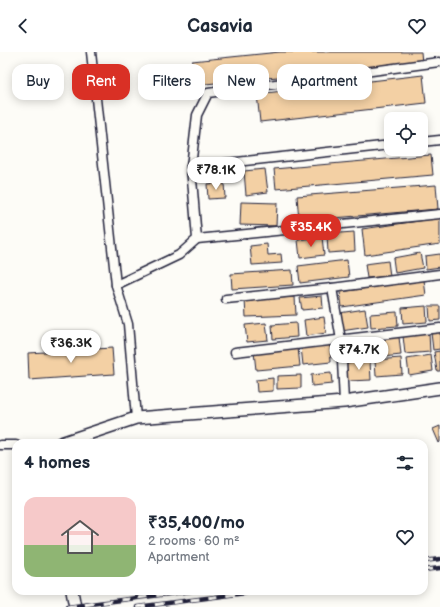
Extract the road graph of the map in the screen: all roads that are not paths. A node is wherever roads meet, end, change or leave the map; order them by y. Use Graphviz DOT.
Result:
graph roads {
  1 [pos="91,52"];
  2 [pos="439,60"];
  3 [pos="440,70"];
  4 [pos="440,140"];
  5 [pos="428,141"];
  6 [pos="384,146"];
  7 [pos="191,167"];
  8 [pos="440,214"];
  9 [pos="197,239"];
  10 [pos="440,274"];
  11 [pos="116,285"];
  12 [pos="332,288"];
  13 [pos="226,299"];
  14 [pos="440,328"];
  15 [pos="341,340"];
  16 [pos="235,352"];
  17 [pos="440,388"];
  18 [pos="344,402"];
  19 [pos="136,418"];
  20 [pos="73,439"];
  21 [pos="12,444"];
  22 [pos="0,445"];
  23 [pos="73,595"];
  24 [pos="75,607"];
  1 -- 11 [label="street"];
  2 -- 3 [label="street"];
  2 -- 7 [label="street"];
  4 -- 5 [label="street"];
  6 -- 7 [label="street"];
  7 -- 9 [label="street"];
  8 -- 9 [label="street"];
  9 -- 11 [label="street"];
  10 -- 12 [label="street"];
  11 -- 19 [label="street"];
  12 -- 13 [label="street"];
  12 -- 15 [label="street"];
  14 -- 15 [label="street"];
  15 -- 16 [label="street"];
  15 -- 18 [label="street"];
  17 -- 18 [label="main road"];
  18 -- 19 [label="main road"];
  19 -- 20 [label="main road"];
  21 -- 22 [label="street"];
  23 -- 24 [label="main road"];
}
